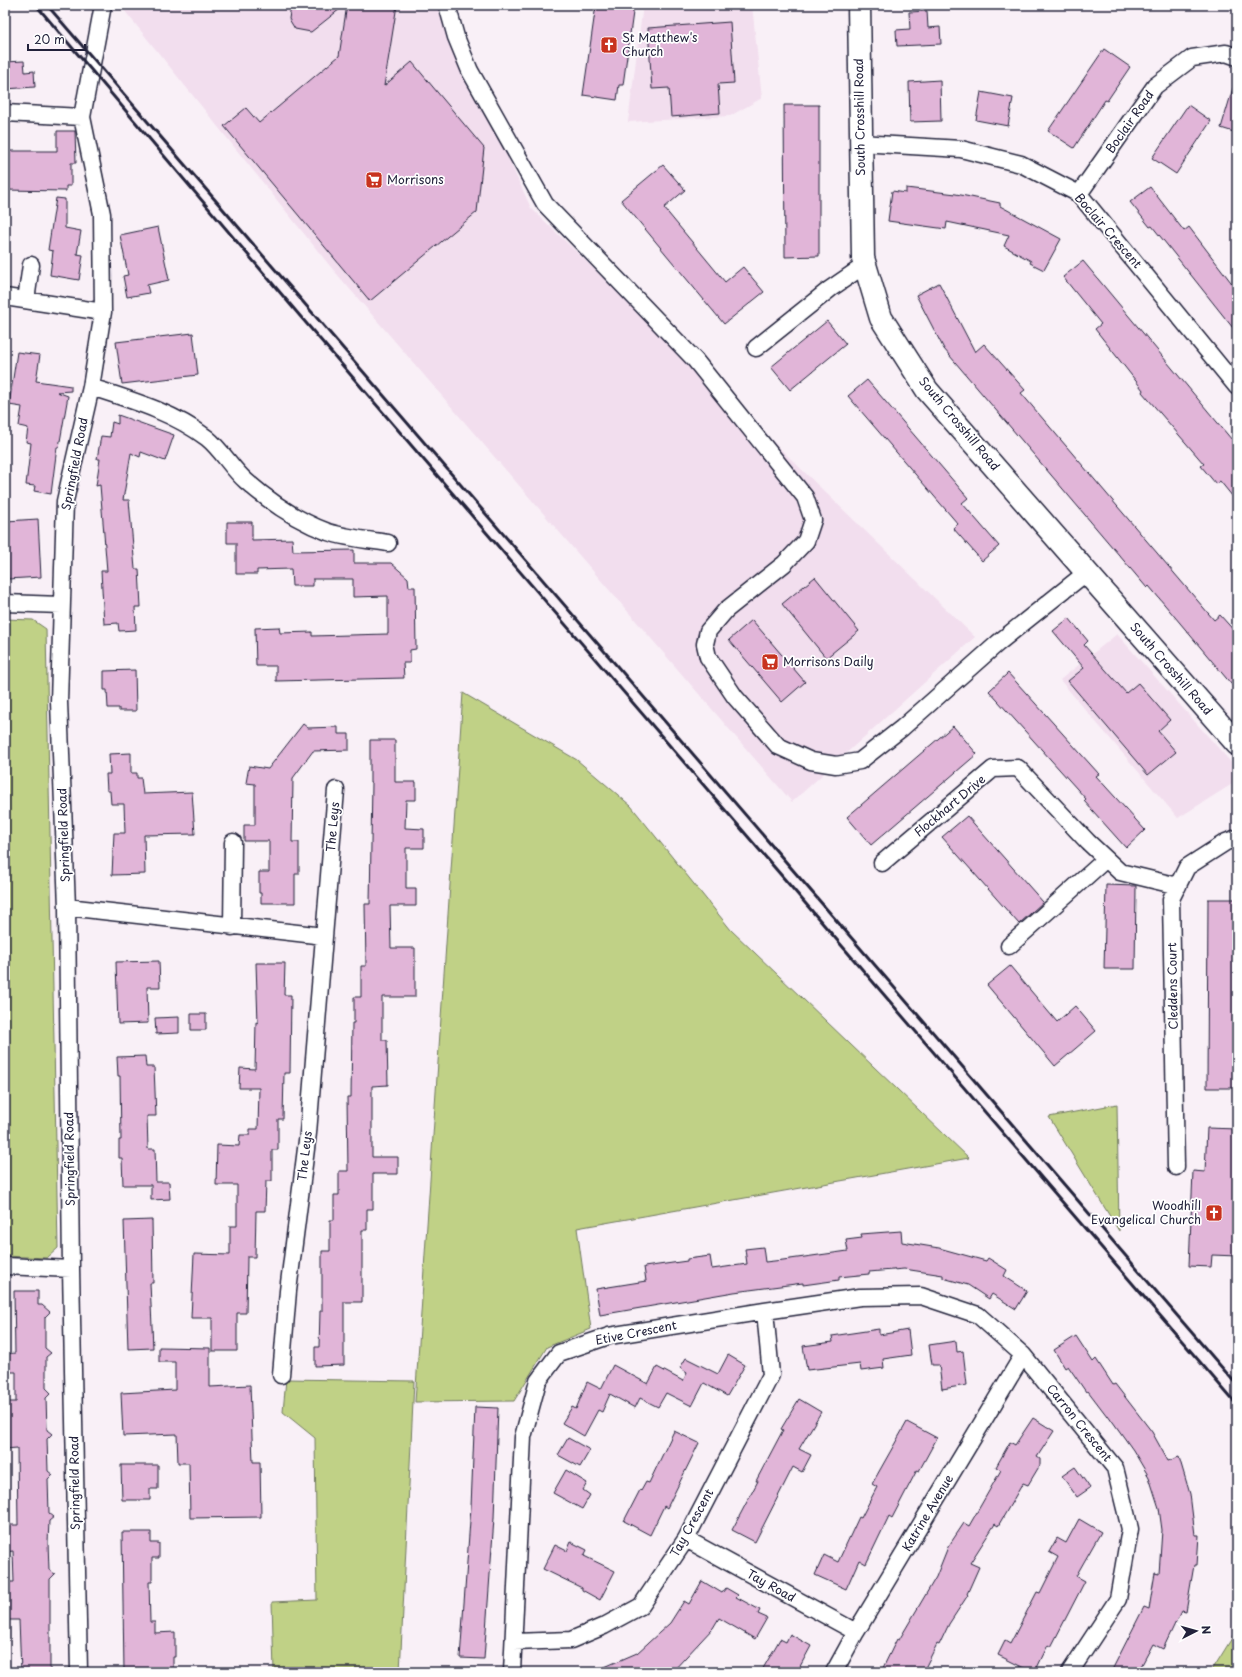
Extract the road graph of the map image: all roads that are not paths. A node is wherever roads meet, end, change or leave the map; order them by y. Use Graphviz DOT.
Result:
graph roads {
  1 [pos="104,5"];
  2 [pos="447,5"];
  3 [pos="859,5"];
  4 [pos="1237,57"];
  5 [pos="5,113"];
  6 [pos="82,117"];
  7 [pos="860,143"];
  8 [pos="1079,194"];
  9 [pos="31,265"];
  10 [pos="865,265"];
  11 [pos="5,297"];
  12 [pos="26,300"];
  13 [pos="103,312"];
  14 [pos="756,348"];
  15 [pos="90,387"];
  16 [pos="1237,387"];
  17 [pos="388,543"];
  18 [pos="1087,572"];
  19 [pos="5,603"];
  20 [pos="61,605"];
  21 [pos="1237,744"];
  22 [pos="336,790"];
  23 [pos="1237,838"];
  24 [pos="233,842"];
  25 [pos="1106,859"];
  26 [pos="882,863"];
  27 [pos="1178,886"];
  28 [pos="66,907"];
  29 [pos="232,927"];
  30 [pos="324,936"];
  31 [pos="1009,946"];
  32 [pos="1176,1167"];
  33 [pos="5,1266"];
  34 [pos="71,1268"];
  35 [pos="765,1311"];
  36 [pos="1024,1355"];
  37 [pos="281,1375"];
  38 [pos="686,1539"];
  39 [pos="856,1632"];
  40 [pos="514,1642"];
  41 [pos="79,1672"];
  42 [pos="512,1672"];
  43 [pos="834,1672"];
  44 [pos="1070,1672"];
  1 -- 6 [label="street, Springfield Road"];
  2 -- 18 [label="street"];
  3 -- 7 [label="street, South Crosshill Road"];
  4 -- 8 [label="street, Boclair Road"];
  5 -- 6 [label="street"];
  6 -- 13 [label="street, Springfield Road"];
  7 -- 8 [label="street, Boclair Crescent"];
  7 -- 10 [label="street, South Crosshill Road"];
  8 -- 16 [label="street, Boclair Crescent"];
  9 -- 12 [label="street"];
  10 -- 14 [label="street"];
  10 -- 18 [label="street, South Crosshill Road"];
  11 -- 12 [label="street"];
  12 -- 13 [label="street"];
  13 -- 15 [label="street, Springfield Road"];
  15 -- 17 [label="street"];
  15 -- 20 [label="street, Springfield Road"];
  18 -- 21 [label="street, South Crosshill Road"];
  19 -- 20 [label="street"];
  20 -- 28 [label="street, Springfield Road"];
  22 -- 30 [label="street, The Leys"];
  23 -- 27 [label="street, Cleddens Court"];
  24 -- 29 [label="street"];
  25 -- 26 [label="street, Flockhart Drive"];
  25 -- 27 [label="street, Flockhart Drive"];
  25 -- 31 [label="street"];
  27 -- 32 [label="street, Cleddens Court"];
  28 -- 29 [label="street"];
  28 -- 34 [label="street, Springfield Road"];
  29 -- 30 [label="street"];
  30 -- 37 [label="street, The Leys"];
  33 -- 34 [label="street"];
  34 -- 41 [label="street, Springfield Road"];
  35 -- 36 [label="street, Etive Crescent"];
  35 -- 38 [label="street, Tay Crescent"];
  35 -- 40 [label="street, Etive Crescent"];
  36 -- 39 [label="street, Katrine Avenue"];
  36 -- 44 [label="street, Carron Crescent"];
  38 -- 39 [label="street, Tay Road"];
  38 -- 40 [label="street, Tay Crescent"];
  39 -- 43 [label="street, Katrine Avenue"];
  40 -- 42 [label="street, Etive Crescent"];
}
